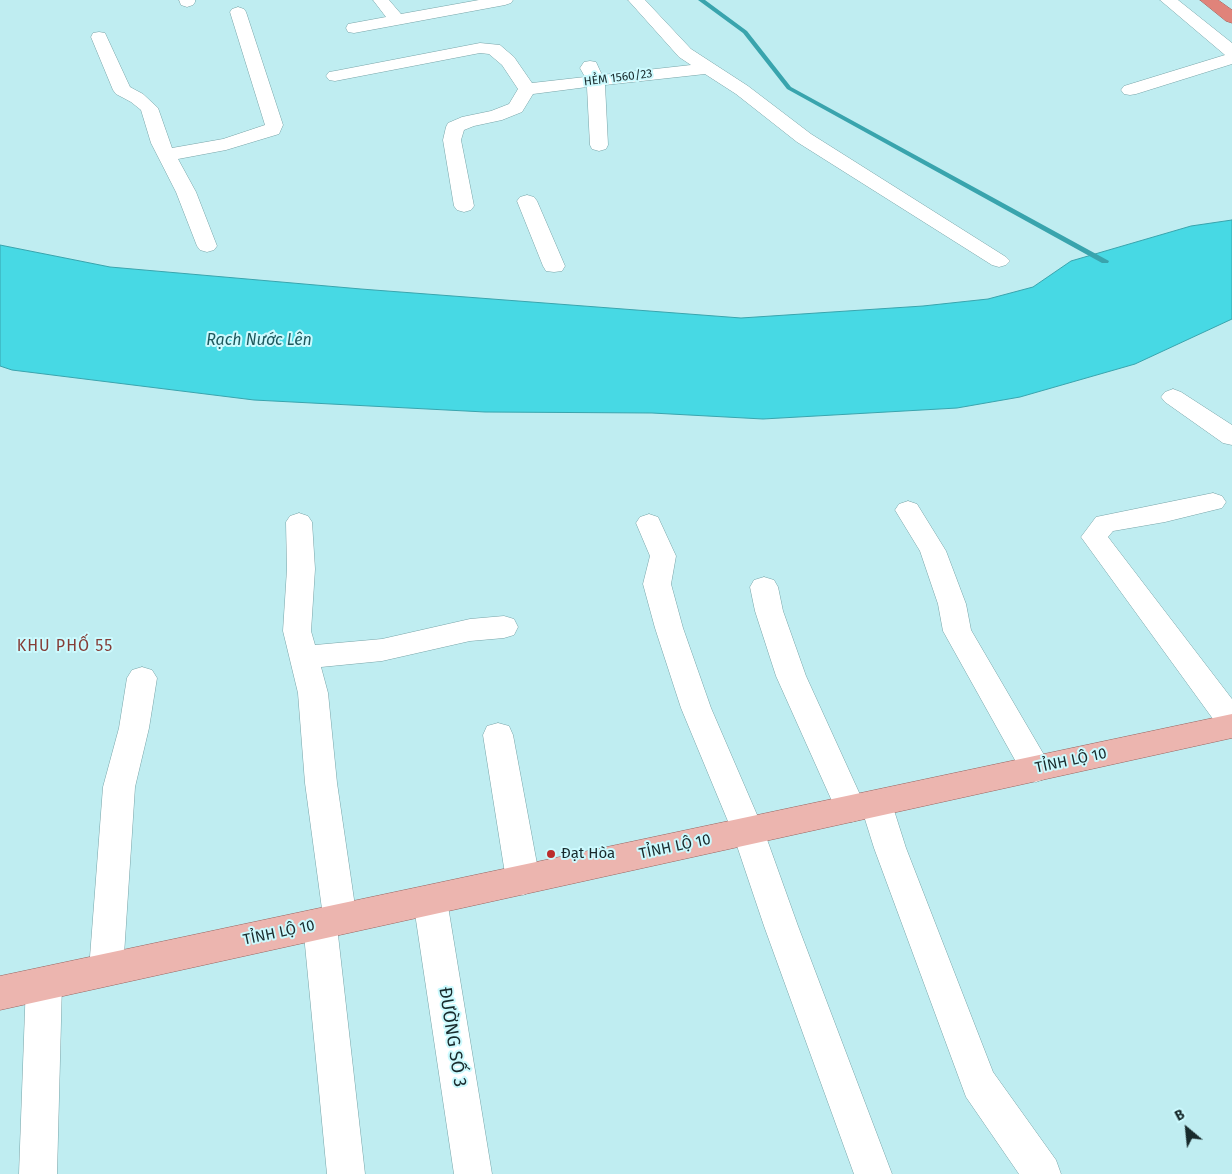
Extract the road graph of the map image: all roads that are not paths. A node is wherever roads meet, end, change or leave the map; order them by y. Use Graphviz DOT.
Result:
graph roads {
  1 [pos="381,0"];
  2 [pos="636,0"];
  3 [pos="1168,0"];
  4 [pos="1208,0"];
  5 [pos="494,1"];
  6 [pos="238,12"];
  7 [pos="1232,18"];
  8 [pos="397,20"];
  9 [pos="354,28"];
  10 [pos="98,37"];
  11 [pos="1232,52"];
  12 [pos="685,53"];
  13 [pos="666,55"];
  14 [pos="1232,58"];
  15 [pos="608,62"];
  16 [pos="709,68"];
  17 [pos="335,76"];
  18 [pos="596,81"];
  19 [pos="527,89"];
  20 [pos="1130,90"];
  21 [pos="599,145"];
  22 [pos="167,155"];
  23 [pos="527,201"];
  24 [pos="464,206"];
  25 [pos="207,246"];
  26 [pos="999,262"];
  27 [pos="554,266"];
  28 [pos="1173,397"];
  29 [pos="1232,437"];
  30 [pos="1213,502"];
  31 [pos="908,510"];
  32 [pos="300,522"];
  33 [pos="649,523"];
  34 [pos="764,587"];
  35 [pos="504,627"];
  36 [pos="304,657"];
  37 [pos="142,678"];
  38 [pos="1232,721"];
  39 [pos="1232,726"];
  40 [pos="498,735"];
  41 [pos="1036,769"];
  42 [pos="864,806"];
  43 [pos="748,831"];
  44 [pos="523,880"];
  45 [pos="430,900"];
  46 [pos="330,922"];
  47 [pos="106,970"];
  48 [pos="44,983"];
  49 [pos="0,993"];
  50 [pos="38,1174"];
  51 [pos="346,1174"];
  52 [pos="473,1174"];
  53 [pos="874,1174"];
  54 [pos="1042,1174"];
  1 -- 8 [label="street"];
  2 -- 12 [label="street"];
  3 -- 11 [label="street"];
  4 -- 7 [label="highway"];
  5 -- 8 [label="street"];
  6 -- 22 [label="street"];
  8 -- 9 [label="street"];
  10 -- 22 [label="street"];
  12 -- 13 [label="street"];
  12 -- 16 [label="street"];
  14 -- 20 [label="street"];
  15 -- 18 [label="street"];
  16 -- 18 [label="street, HẺM 1560/23"];
  16 -- 26 [label="street"];
  17 -- 19 [label="street"];
  18 -- 19 [label="street, HẺM 1560/23"];
  18 -- 21 [label="street"];
  19 -- 24 [label="street"];
  22 -- 25 [label="street"];
  23 -- 27 [label="street"];
  28 -- 29 [label="street"];
  30 -- 38 [label="street"];
  31 -- 41 [label="street"];
  32 -- 36 [label="street"];
  33 -- 43 [label="street"];
  34 -- 42 [label="street"];
  35 -- 36 [label="street"];
  36 -- 46 [label="street"];
  37 -- 47 [label="street"];
  39 -- 41 [label="main road, TỈNH LỘ 10"];
  40 -- 44 [label="street"];
  41 -- 42 [label="main road, TỈNH LỘ 10"];
  42 -- 43 [label="main road, TỈNH LỘ 10"];
  42 -- 54 [label="street"];
  43 -- 44 [label="main road, TỈNH LỘ 10"];
  43 -- 53 [label="street"];
  44 -- 45 [label="main road, TỈNH LỘ 10"];
  45 -- 46 [label="main road, TỈNH LỘ 10"];
  45 -- 52 [label="street, ĐƯỜNG SỐ 3"];
  46 -- 47 [label="main road, TỈNH LỘ 10"];
  46 -- 51 [label="street"];
  47 -- 48 [label="main road, TỈNH LỘ 10"];
  48 -- 49 [label="main road, TỈNH LỘ 10"];
  48 -- 50 [label="street"];
}
